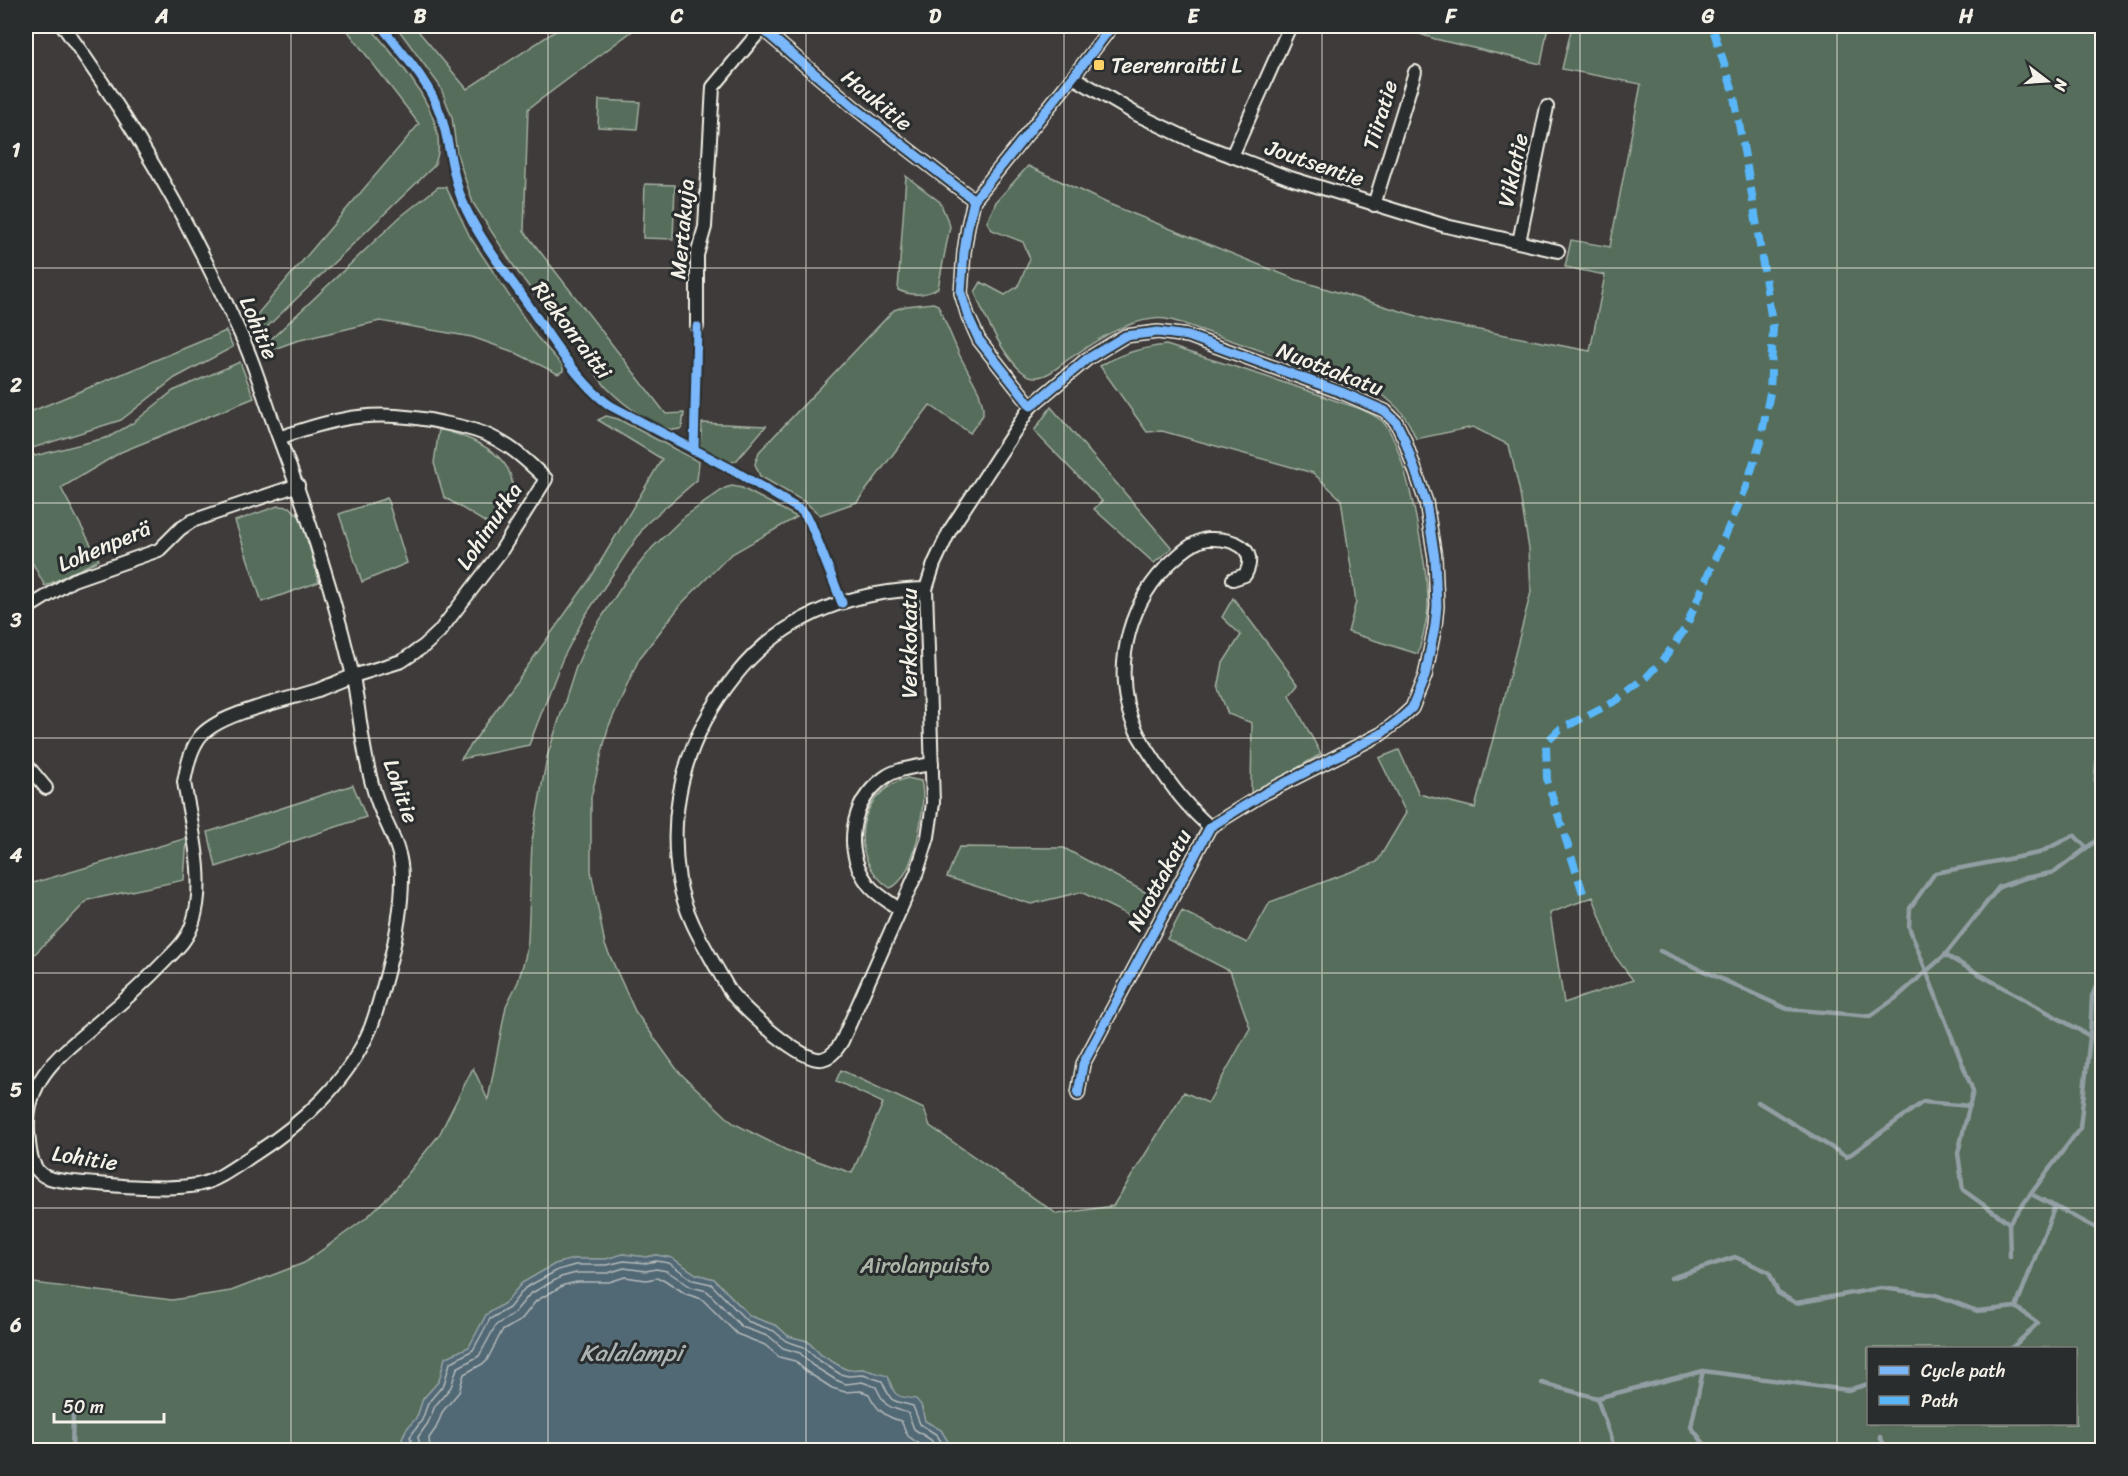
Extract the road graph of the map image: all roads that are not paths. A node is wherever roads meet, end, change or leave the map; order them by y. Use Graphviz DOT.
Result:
graph roads {
  1 [pos="63,26"];
  2 [pos="762,26"];
  3 [pos="1112,26"];
  4 [pos="1290,26"];
  5 [pos="1415,72"];
  6 [pos="1073,77"];
  7 [pos="1548,107"];
  8 [pos="1232,156"];
  9 [pos="974,200"];
  10 [pos="1374,205"];
  11 [pos="1519,242"];
  12 [pos="1558,251"];
  13 [pos="696,327"];
  14 [pos="1031,406"];
  15 [pos="279,438"];
  16 [pos="298,485"];
  17 [pos="1233,579"];
  18 [pos="926,589"];
  19 [pos="26,609"];
  20 [pos="353,676"];
  21 [pos="26,764"];
  22 [pos="932,764"];
  23 [pos="46,788"];
  24 [pos="1210,827"];
  25 [pos="900,910"];
  26 [pos="1078,1094"];
  1 -- 15 [label="street, Lohitie"];
  2 -- 9 [label="street, Haukitie"];
  2 -- 13 [label="street, Mertakuja"];
  3 -- 6 [label="street"];
  4 -- 8 [label="street"];
  5 -- 10 [label="street, Tiiratie"];
  6 -- 8 [label="street, Joutsentie"];
  6 -- 9 [label="street"];
  7 -- 11 [label="street, Viklatie"];
  8 -- 10 [label="street, Joutsentie"];
  9 -- 14 [label="street"];
  10 -- 11 [label="street, Joutsentie"];
  11 -- 12 [label="street, Joutsentie"];
  14 -- 18 [label="street, Verkkokatu"];
  14 -- 24 [label="street, Nuottakatu"];
  15 -- 16 [label="street, Lohitie"];
  15 -- 20 [label="street, Lohimutka"];
  16 -- 19 [label="street, Lohenperä"];
  16 -- 20 [label="street, Lohitie"];
  17 -- 24 [label="street"];
  18 -- 22 [label="street, Verkkokatu"];
  18 -- 25 [label="street, Verkkokatu"];
  20 -- 20 [label="street, Lohitie"];
  21 -- 23 [label="street"];
  22 -- 25 [label="street, Verkkokatu"];
  22 -- 25 [label="street"];
  24 -- 26 [label="street, Nuottakatu"];
}
